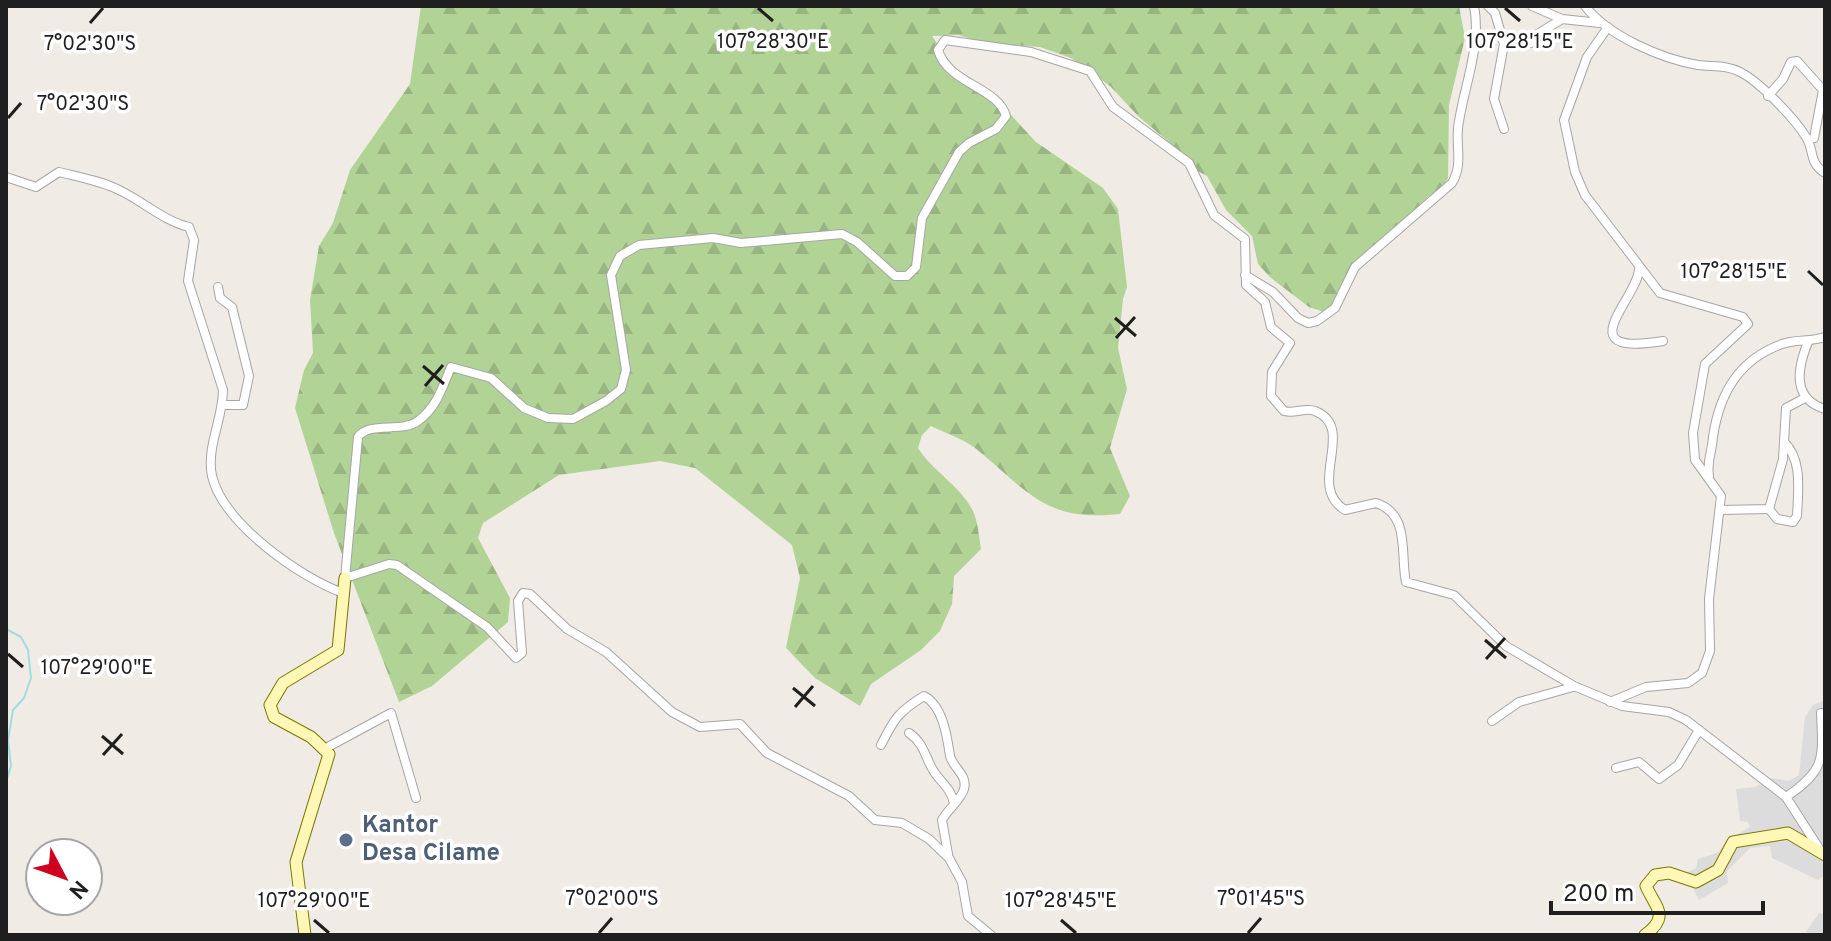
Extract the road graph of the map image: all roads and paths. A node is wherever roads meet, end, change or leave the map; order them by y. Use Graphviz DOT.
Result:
graph roads {
  1 [pos="1474,6"];
  2 [pos="1488,6"];
  3 [pos="1532,6"];
  4 [pos="1585,6"];
  5 [pos="1562,19"];
  6 [pos="1605,25"];
  7 [pos="1531,43"];
  8 [pos="1768,96"];
  9 [pos="1504,129"];
  10 [pos="1810,138"];
  11 [pos="1825,138"];
  12 [pos="1825,173"];
  13 [pos="6,177"];
  14 [pos="1639,268"];
  15 [pos="1245,275"];
  16 [pos="218,287"];
  17 [pos="1825,337"];
  18 [pos="1663,341"];
  19 [pos="1808,342"];
  20 [pos="1805,398"];
  21 [pos="223,405"];
  22 [pos="1825,409"];
  23 [pos="1784,442"];
  24 [pos="1710,478"];
  25 [pos="1769,509"];
  26 [pos="1720,510"];
  27 [pos="345,578"];
  28 [pos="343,593"];
  29 [pos="1574,686"];
  30 [pos="1610,702"];
  31 [pos="1821,713"];
  32 [pos="1492,721"];
  33 [pos="1699,730"];
  34 [pos="909,733"];
  35 [pos="881,745"];
  36 [pos="326,748"];
  37 [pos="1616,768"];
  38 [pos="1786,797"];
  39 [pos="416,798"];
  40 [pos="954,803"];
  41 [pos="1824,854"];
  42 [pos="949,858"];
  43 [pos="305,935"];
  44 [pos="991,935"];
  45 [pos="1645,935"];
  1 -- 15 [label="street"];
  2 -- 9 [label="street"];
  3 -- 5 [label="street"];
  4 -- 6 [label="street"];
  5 -- 6 [label="street"];
  5 -- 7 [label="street"];
  6 -- 8 [label="street"];
  6 -- 14 [label="street"];
  8 -- 10 [label="street"];
  8 -- 10 [label="street"];
  10 -- 11 [label="street"];
  10 -- 12 [label="street"];
  13 -- 21 [label="street"];
  14 -- 18 [label="street"];
  14 -- 24 [label="street"];
  15 -- 27 [label="street"];
  15 -- 29 [label="street"];
  16 -- 21 [label="street"];
  17 -- 19 [label="street"];
  19 -- 20 [label="street"];
  19 -- 24 [label="street"];
  20 -- 22 [label="street"];
  20 -- 23 [label="street"];
  21 -- 28 [label="street"];
  23 -- 25 [label="street"];
  23 -- 25 [label="street"];
  24 -- 26 [label="street"];
  25 -- 26 [label="street"];
  26 -- 30 [label="street"];
  27 -- 28 [label="street"];
  27 -- 42 [label="street"];
  28 -- 36 [label="street"];
  29 -- 30 [label="street"];
  29 -- 32 [label="street"];
  30 -- 33 [label="street"];
  31 -- 38 [label="street"];
  33 -- 37 [label="street"];
  33 -- 38 [label="street"];
  34 -- 40 [label="street"];
  35 -- 40 [label="street"];
  36 -- 39 [label="street"];
  36 -- 43 [label="street"];
  38 -- 41 [label="street"];
  40 -- 42 [label="street"];
  41 -- 45 [label="street"];
  42 -- 44 [label="street"];
}
